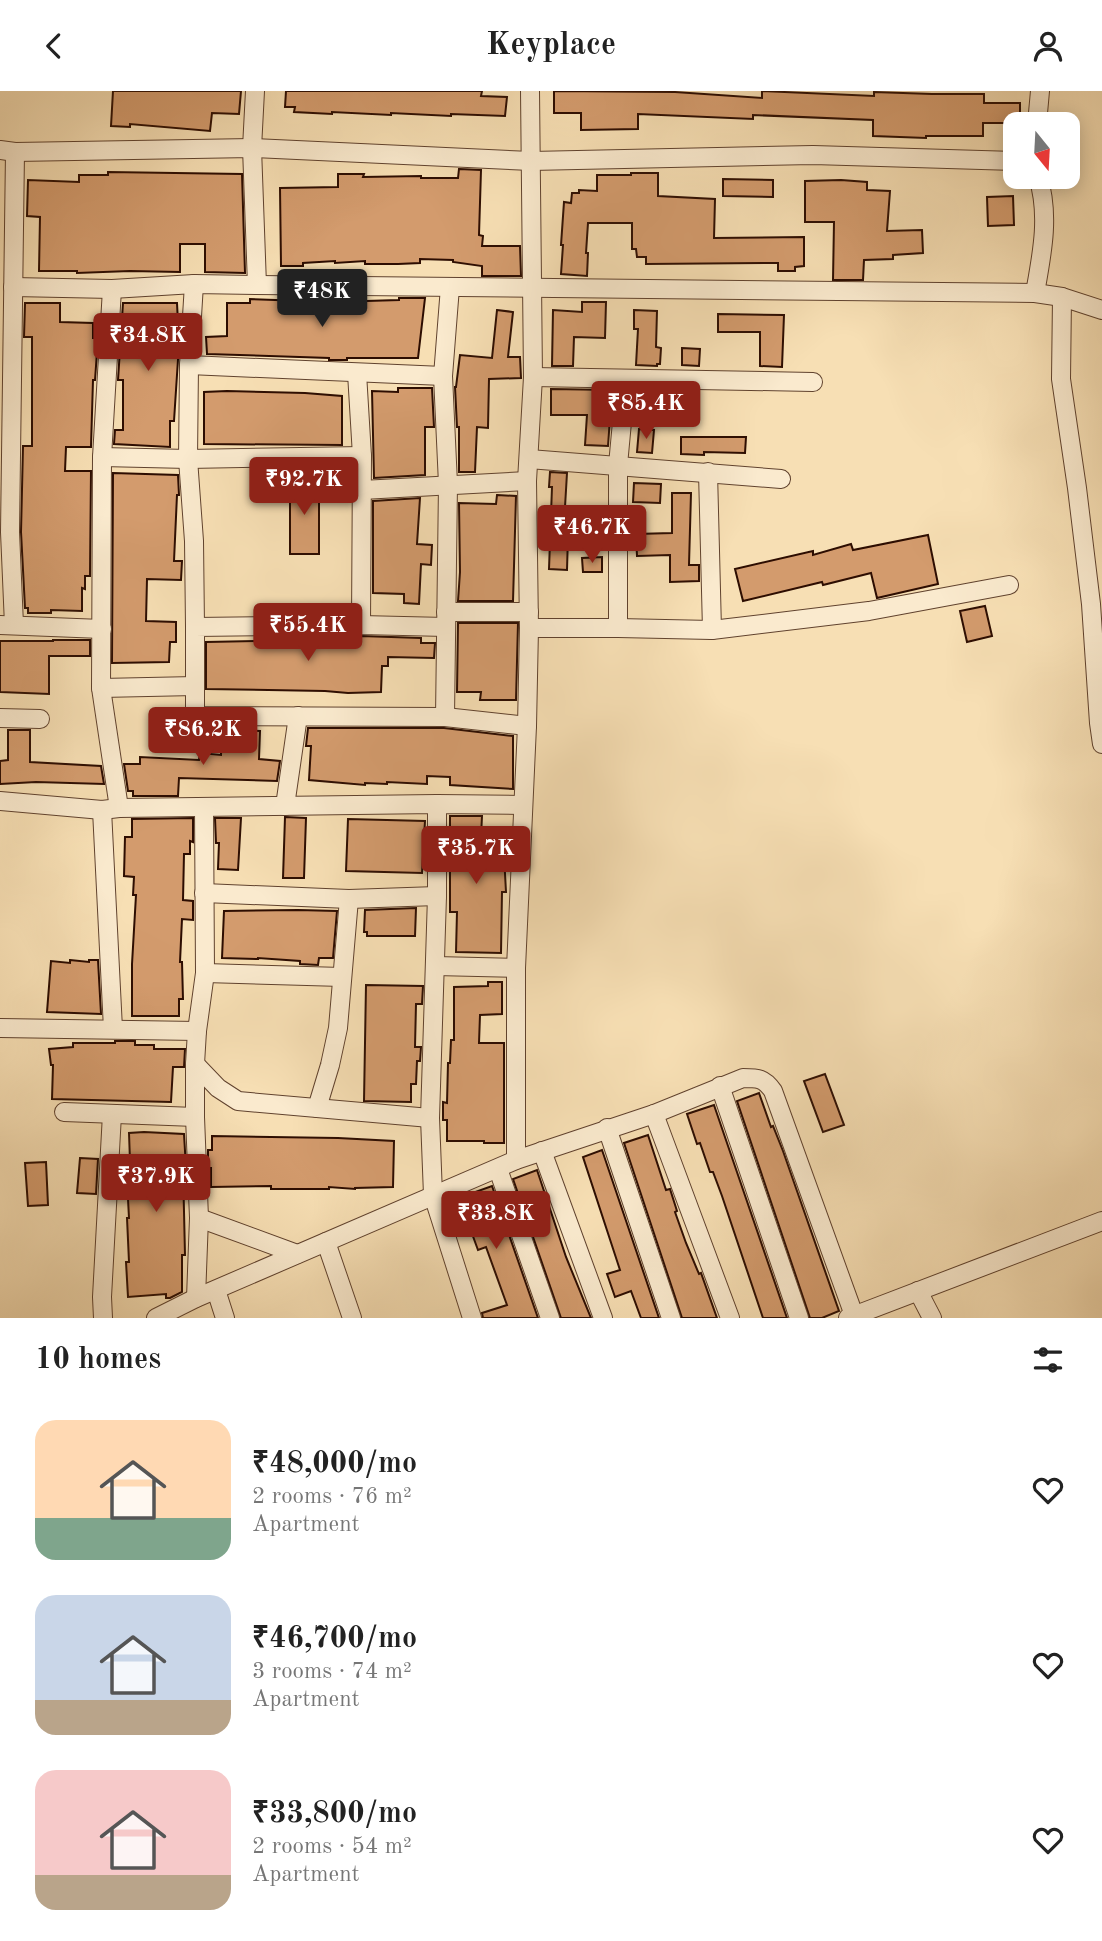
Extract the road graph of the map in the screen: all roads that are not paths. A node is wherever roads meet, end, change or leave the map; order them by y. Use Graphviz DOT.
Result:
graph roads {
  1 [pos="255,91"];
  2 [pos="530,91"];
  3 [pos="1040,91"];
  4 [pos="1038,112"];
  5 [pos="252,148"];
  6 [pos="8,151"];
  7 [pos="531,161"];
  8 [pos="1003,161"];
  9 [pos="1042,189"];
  10 [pos="194,285"];
  11 [pos="257,285"];
  12 [pos="13,287"];
  13 [pos="450,287"];
  14 [pos="531,287"];
  15 [pos="112,289"];
  16 [pos="1035,293"];
  17 [pos="1062,297"];
  18 [pos="1102,310"];
  19 [pos="189,365"];
  20 [pos="358,373"];
  21 [pos="443,376"];
  22 [pos="533,377"];
  23 [pos="625,379"];
  24 [pos="813,382"];
  25 [pos="362,456"];
  26 [pos="102,457"];
  27 [pos="188,459"];
  28 [pos="528,459"];
  29 [pos="618,465"];
  30 [pos="708,472"];
  31 [pos="781,479"];
  32 [pos="527,481"];
  33 [pos="448,484"];
  34 [pos="362,490"];
  35 [pos="5,532"];
  36 [pos="1009,585"];
  37 [pos="446,619"];
  38 [pos="529,620"];
  39 [pos="7,625"];
  40 [pos="361,625"];
  41 [pos="195,627"];
  42 [pos="618,628"];
  43 [pos="102,629"];
  44 [pos="712,630"];
  45 [pos="195,686"];
  46 [pos="101,688"];
  47 [pos="298,716"];
  48 [pos="445,717"];
  49 [pos="0,718"];
  50 [pos="40,719"];
  51 [pos="527,726"];
  52 [pos="1102,744"];
  53 [pos="0,801"];
  54 [pos="436,804"];
  55 [pos="522,804"];
  56 [pos="285,806"];
  57 [pos="204,808"];
  58 [pos="111,809"];
  59 [pos="204,893"];
  60 [pos="437,896"];
  61 [pos="349,899"];
  62 [pos="435,966"];
  63 [pos="516,968"];
  64 [pos="205,973"];
  65 [pos="342,977"];
  66 [pos="0,1028"];
  67 [pos="113,1029"];
  68 [pos="197,1031"];
  69 [pos="195,1064"];
  70 [pos="720,1086"];
  71 [pos="317,1108"];
  72 [pos="64,1112"];
  73 [pos="113,1114"];
  74 [pos="654,1114"];
  75 [pos="195,1117"];
  76 [pos="430,1118"];
  77 [pos="607,1128"];
  78 [pos="542,1151"];
  79 [pos="516,1160"];
  80 [pos="498,1169"];
  81 [pos="433,1195"];
  82 [pos="199,1217"];
  83 [pos="1102,1221"];
  84 [pos="326,1242"];
  85 [pos="297,1254"];
  86 [pos="216,1290"];
  87 [pos="918,1291"];
  88 [pos="196,1298"];
  89 [pos="852,1317"];
  90 [pos="103,1318"];
  91 [pos="156,1318"];
  92 [pos="225,1318"];
  93 [pos="352,1318"];
  94 [pos="472,1318"];
  95 [pos="550,1318"];
  96 [pos="603,1318"];
  97 [pos="671,1318"];
  98 [pos="730,1318"];
  99 [pos="799,1318"];
  100 [pos="932,1318"];
  1 -- 5 [label="street"];
  2 -- 7 [label="street"];
  3 -- 4 [label="street"];
  5 -- 6 [label="street"];
  5 -- 7 [label="street"];
  5 -- 11 [label="street"];
  6 -- 12 [label="street"];
  7 -- 8 [label="street"];
  7 -- 14 [label="street"];
  9 -- 16 [label="street"];
  10 -- 11 [label="street"];
  10 -- 15 [label="street"];
  10 -- 19 [label="street"];
  11 -- 13 [label="street"];
  12 -- 15 [label="street"];
  12 -- 35 [label="street"];
  13 -- 14 [label="street"];
  13 -- 21 [label="street"];
  14 -- 16 [label="street"];
  14 -- 22 [label="street"];
  15 -- 26 [label="street"];
  16 -- 17 [label="street"];
  17 -- 18 [label="street"];
  17 -- 52 [label="street"];
  19 -- 20 [label="street"];
  19 -- 27 [label="street"];
  20 -- 21 [label="street"];
  20 -- 25 [label="street"];
  21 -- 33 [label="street"];
  22 -- 23 [label="street"];
  22 -- 28 [label="street"];
  23 -- 24 [label="street"];
  23 -- 29 [label="street"];
  25 -- 27 [label="street"];
  25 -- 34 [label="street"];
  26 -- 27 [label="street"];
  26 -- 43 [label="street"];
  27 -- 41 [label="street"];
  28 -- 29 [label="street"];
  28 -- 32 [label="street"];
  29 -- 30 [label="street"];
  29 -- 42 [label="street"];
  30 -- 31 [label="street"];
  30 -- 44 [label="street"];
  32 -- 33 [label="street"];
  32 -- 38 [label="street"];
  33 -- 34 [label="street"];
  33 -- 37 [label="street"];
  34 -- 40 [label="street"];
  35 -- 39 [label="street"];
  36 -- 44 [label="street"];
  37 -- 38 [label="street"];
  37 -- 40 [label="street"];
  37 -- 48 [label="street"];
  38 -- 42 [label="street"];
  38 -- 51 [label="street"];
  39 -- 43 [label="street"];
  40 -- 41 [label="street"];
  41 -- 45 [label="street"];
  42 -- 44 [label="street"];
  43 -- 46 [label="street"];
  45 -- 46 [label="street"];
  45 -- 47 [label="street"];
  46 -- 58 [label="street"];
  47 -- 48 [label="street"];
  47 -- 56 [label="street"];
  48 -- 51 [label="street"];
  49 -- 50 [label="street"];
  51 -- 55 [label="street"];
  53 -- 58 [label="street"];
  54 -- 55 [label="street"];
  54 -- 56 [label="street"];
  54 -- 60 [label="street"];
  55 -- 63 [label="street"];
  56 -- 57 [label="street"];
  57 -- 58 [label="street"];
  57 -- 59 [label="street"];
  58 -- 67 [label="street"];
  59 -- 61 [label="street"];
  59 -- 64 [label="street"];
  60 -- 61 [label="street"];
  60 -- 62 [label="street"];
  61 -- 65 [label="street"];
  62 -- 63 [label="street"];
  62 -- 76 [label="street"];
  63 -- 79 [label="street"];
  64 -- 65 [label="street"];
  64 -- 68 [label="street"];
  65 -- 71 [label="street"];
  66 -- 67 [label="street"];
  67 -- 68 [label="street"];
  68 -- 69 [label="street"];
  69 -- 71 [label="street"];
  69 -- 75 [label="street"];
  70 -- 74 [label="street"];
  70 -- 89 [label="street"];
  70 -- 99 [label="street"];
  71 -- 76 [label="street"];
  72 -- 73 [label="street"];
  73 -- 75 [label="street"];
  73 -- 90 [label="street"];
  74 -- 77 [label="street"];
  74 -- 98 [label="street"];
  75 -- 82 [label="street"];
  76 -- 81 [label="street"];
  77 -- 78 [label="street"];
  77 -- 97 [label="street"];
  78 -- 79 [label="street"];
  78 -- 96 [label="street"];
  79 -- 80 [label="street"];
  80 -- 81 [label="street"];
  80 -- 95 [label="street"];
  81 -- 84 [label="street"];
  81 -- 94 [label="street"];
  82 -- 85 [label="street"];
  82 -- 88 [label="street"];
  83 -- 87 [label="street"];
  84 -- 85 [label="street"];
  84 -- 93 [label="street"];
  85 -- 86 [label="street"];
  86 -- 88 [label="street"];
  86 -- 92 [label="street"];
  87 -- 89 [label="street"];
  87 -- 100 [label="street"];
  88 -- 91 [label="street"];
}
